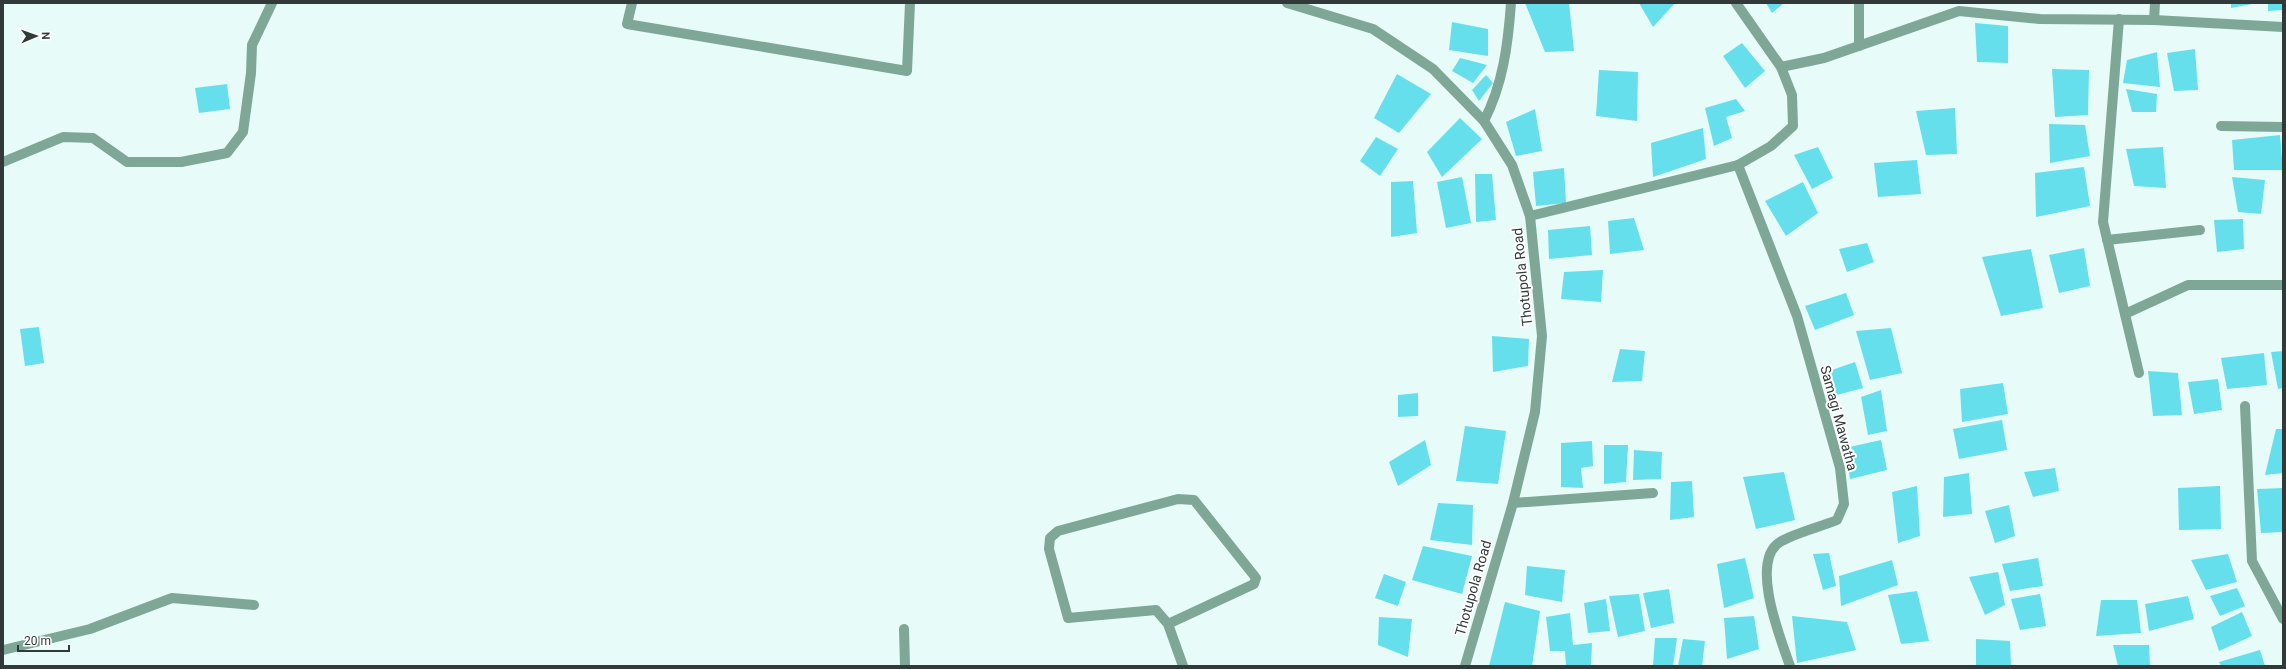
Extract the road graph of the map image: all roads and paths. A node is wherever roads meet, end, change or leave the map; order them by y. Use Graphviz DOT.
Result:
graph roads {
  1 [pos="272,3"];
  2 [pos="632,3"];
  3 [pos="910,3"];
  4 [pos="1287,3"];
  5 [pos="1511,3"];
  6 [pos="1736,3"];
  7 [pos="1859,3"];
  8 [pos="2155,3"];
  9 [pos="2119,19"];
  10 [pos="2154,20"];
  11 [pos="2283,26"];
  12 [pos="1859,46"];
  13 [pos="1781,68"];
  14 [pos="1484,121"];
  15 [pos="2221,126"];
  16 [pos="2283,127"];
  17 [pos="3,162"];
  18 [pos="1738,165"];
  19 [pos="1530,216"];
  20 [pos="2200,230"];
  21 [pos="2107,240"];
  22 [pos="2283,286"];
  23 [pos="2125,314"];
  24 [pos="2139,373"];
  25 [pos="2244,406"];
  26 [pos="1654,493"];
  27 [pos="1513,503"];
  28 [pos="254,605"];
  29 [pos="2283,619"];
  30 [pos="1168,624"];
  31 [pos="904,629"];
  32 [pos="3,650"];
  33 [pos="905,666"];
  34 [pos="1183,666"];
  35 [pos="1466,666"];
  36 [pos="1790,666"];
  1 -- 17 [label="street"];
  2 -- 3 [label="street"];
  4 -- 14 [label="street, Thotupola Road"];
  5 -- 14 [label="street"];
  6 -- 13 [label="street"];
  7 -- 12 [label="street"];
  8 -- 10 [label="street"];
  9 -- 10 [label="street"];
  9 -- 12 [label="street"];
  9 -- 21 [label="street"];
  10 -- 11 [label="street"];
  12 -- 13 [label="street"];
  13 -- 18 [label="street"];
  14 -- 19 [label="street, Thotupola Road"];
  15 -- 16 [label="street"];
  18 -- 19 [label="street"];
  18 -- 36 [label="street, Samagi Mawatha"];
  19 -- 27 [label="street, Thotupola Road"];
  20 -- 21 [label="street"];
  21 -- 23 [label="street"];
  22 -- 23 [label="street"];
  23 -- 24 [label="street"];
  25 -- 29 [label="street"];
  26 -- 27 [label="street"];
  27 -- 35 [label="street, Thotupola Road"];
  28 -- 32 [label="street"];
  30 -- 30 [label="street"];
  30 -- 34 [label="street"];
  31 -- 33 [label="street"];
}
